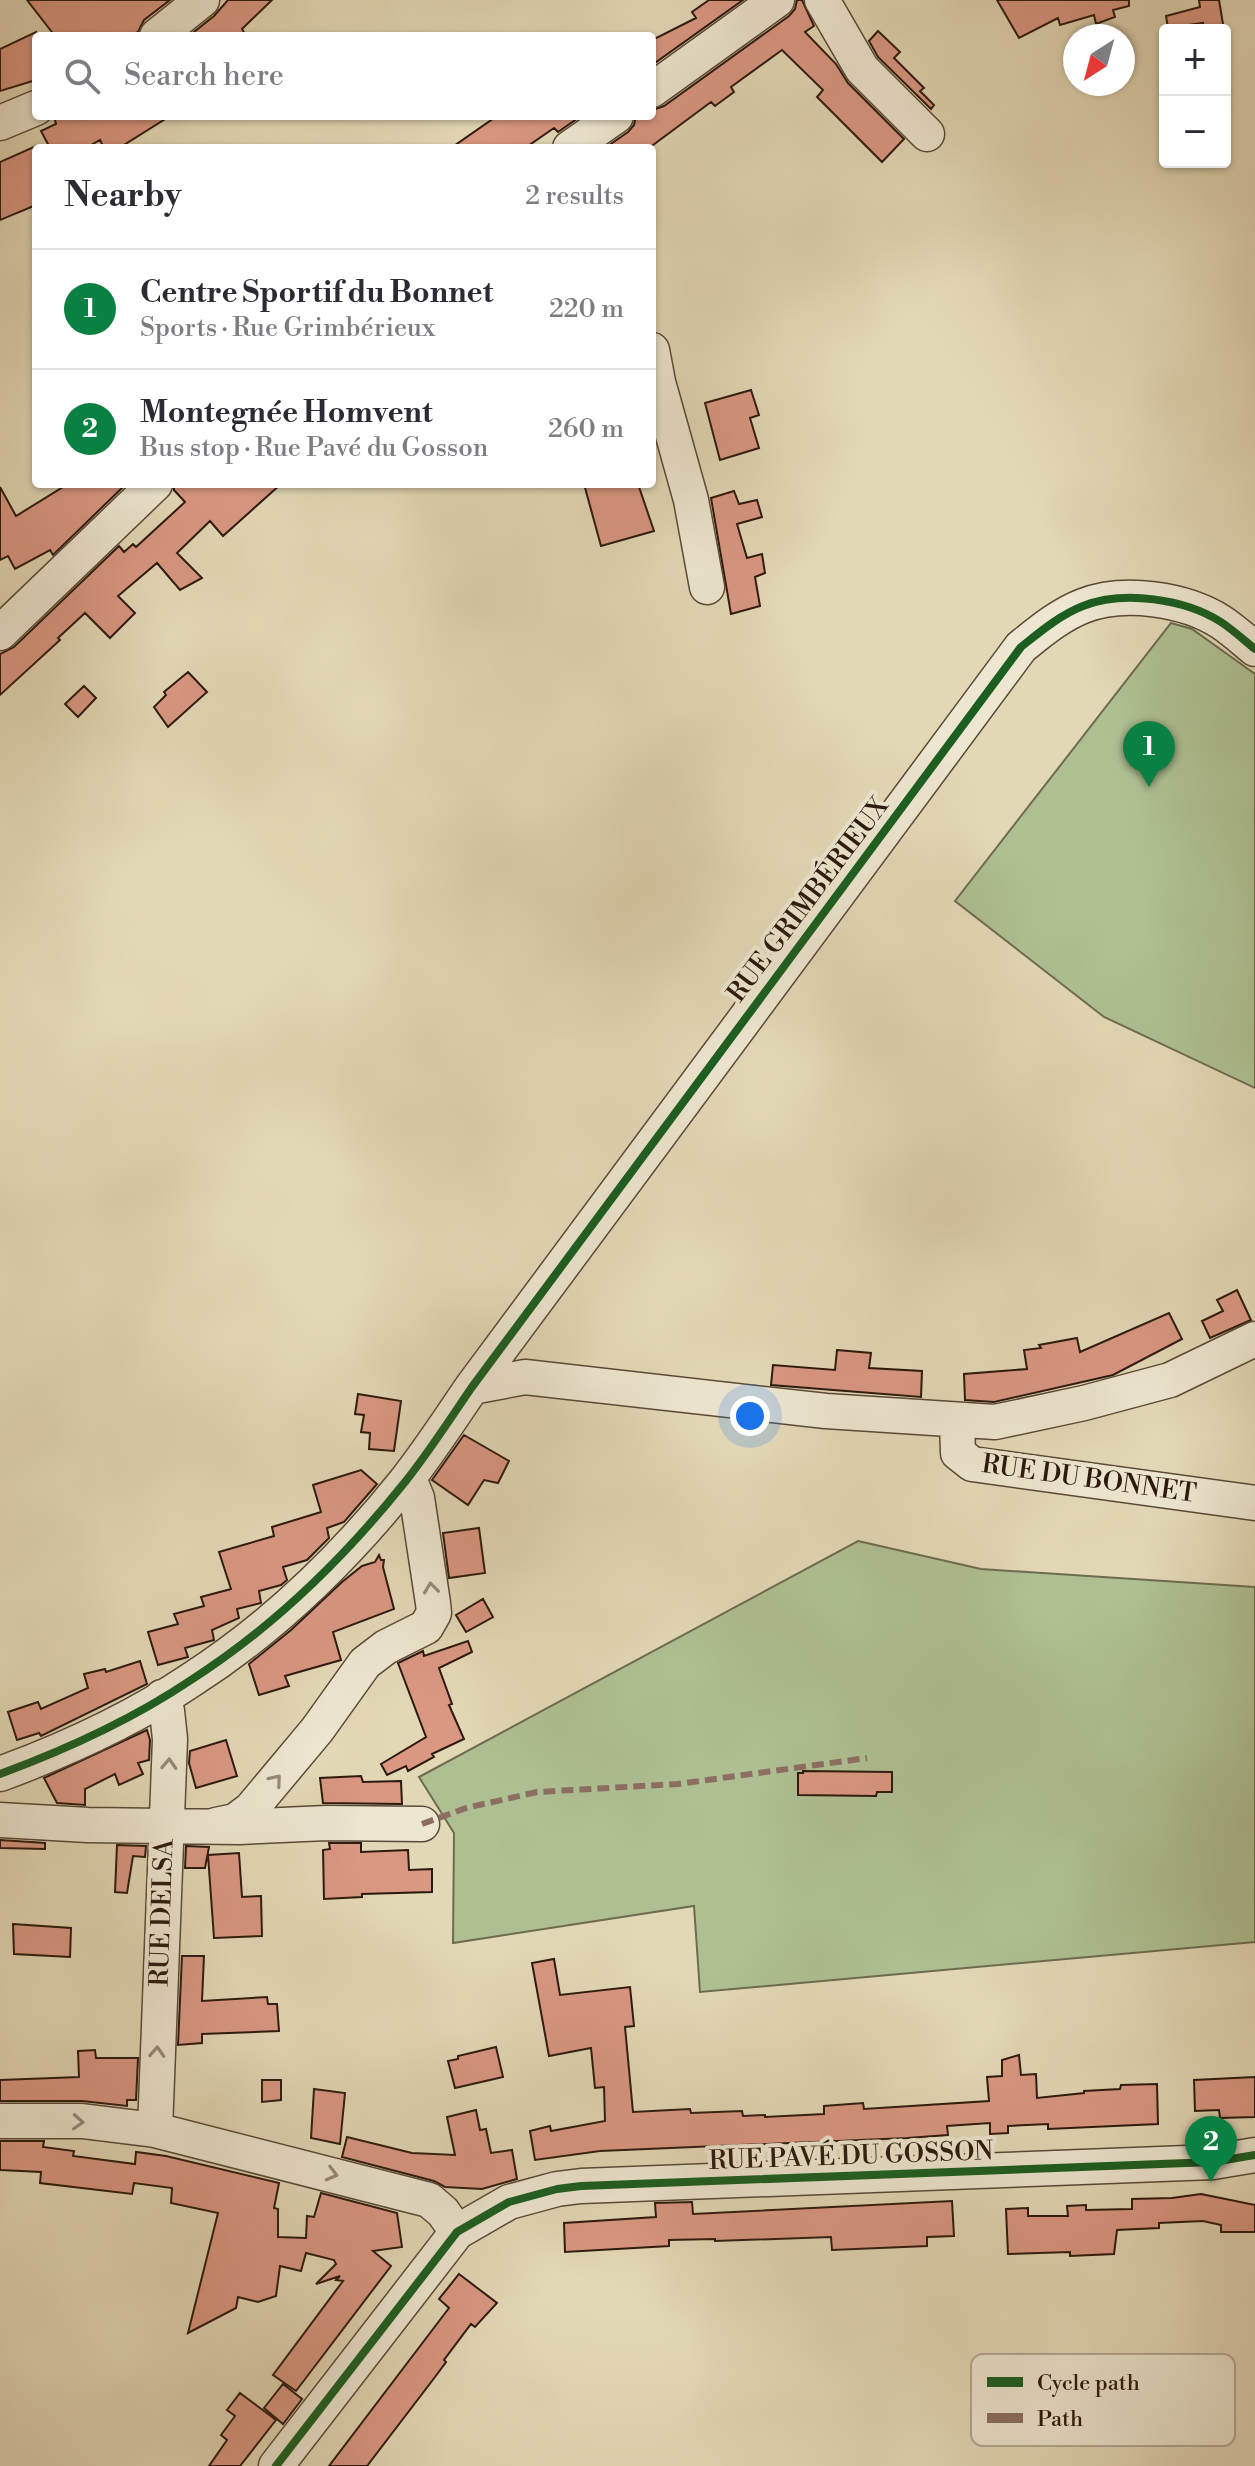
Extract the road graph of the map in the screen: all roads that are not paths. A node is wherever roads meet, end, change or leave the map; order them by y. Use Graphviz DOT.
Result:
graph roads {
  1 [pos="202,0"];
  2 [pos="777,0"];
  3 [pos="822,0"];
  4 [pos="162,32"];
  5 [pos="656,87"];
  6 [pos="32,110"];
  7 [pos="611,120"];
  8 [pos="0,123"];
  9 [pos="927,134"];
  10 [pos="579,144"];
  11 [pos="656,371"];
  12 [pos="151,488"];
  13 [pos="707,587"];
  14 [pos="1,631"];
  15 [pos="1255,649"];
  16 [pos="1255,1339"];
  17 [pos="472,1387"];
  18 [pos="957,1421"];
  19 [pos="406,1481"];
  20 [pos="1255,1503"];
  21 [pos="162,1697"];
  22 [pos="0,1774"];
  23 [pos="0,1820"];
  24 [pos="422,1824"];
  25 [pos="165,1825"];
  26 [pos="216,1825"];
  27 [pos="0,2121"];
  28 [pos="155,2130"];
  29 [pos="1255,2155"];
  30 [pos="1213,2162"];
  31 [pos="1255,2175"];
  32 [pos="457,2232"];
  33 [pos="276,2466"];
  1 -- 4 [label="street"];
  2 -- 5 [label="street"];
  3 -- 9 [label="street"];
  6 -- 8 [label="street"];
  7 -- 10 [label="street"];
  11 -- 13 [label="street"];
  12 -- 14 [label="street"];
  15 -- 17 [label="street, RUE GRIMBÉRIEUX"];
  16 -- 18 [label="street, RUE DU BONNET"];
  17 -- 18 [label="street, RUE DU BONNET"];
  17 -- 19 [label="street"];
  18 -- 20 [label="street, RUE DU BONNET"];
  19 -- 21 [label="street"];
  26 -- 19 [label="street, one-way"];
  21 -- 22 [label="street"];
  25 -- 21 [label="street, RUE DELSA, one-way"];
  23 -- 25 [label="street"];
  24 -- 26 [label="street"];
  25 -- 26 [label="street"];
  28 -- 25 [label="street, RUE DELSA, one-way"];
  27 -- 28 [label="street, one-way"];
  28 -- 32 [label="street, one-way"];
  29 -- 30 [label="street, RUE PAVÉ DU GOSSON"];
  30 -- 31 [label="street, RUE PAVÉ DU GOSSON"];
  30 -- 32 [label="street, RUE PAVÉ DU GOSSON"];
  32 -- 33 [label="street"];
}
